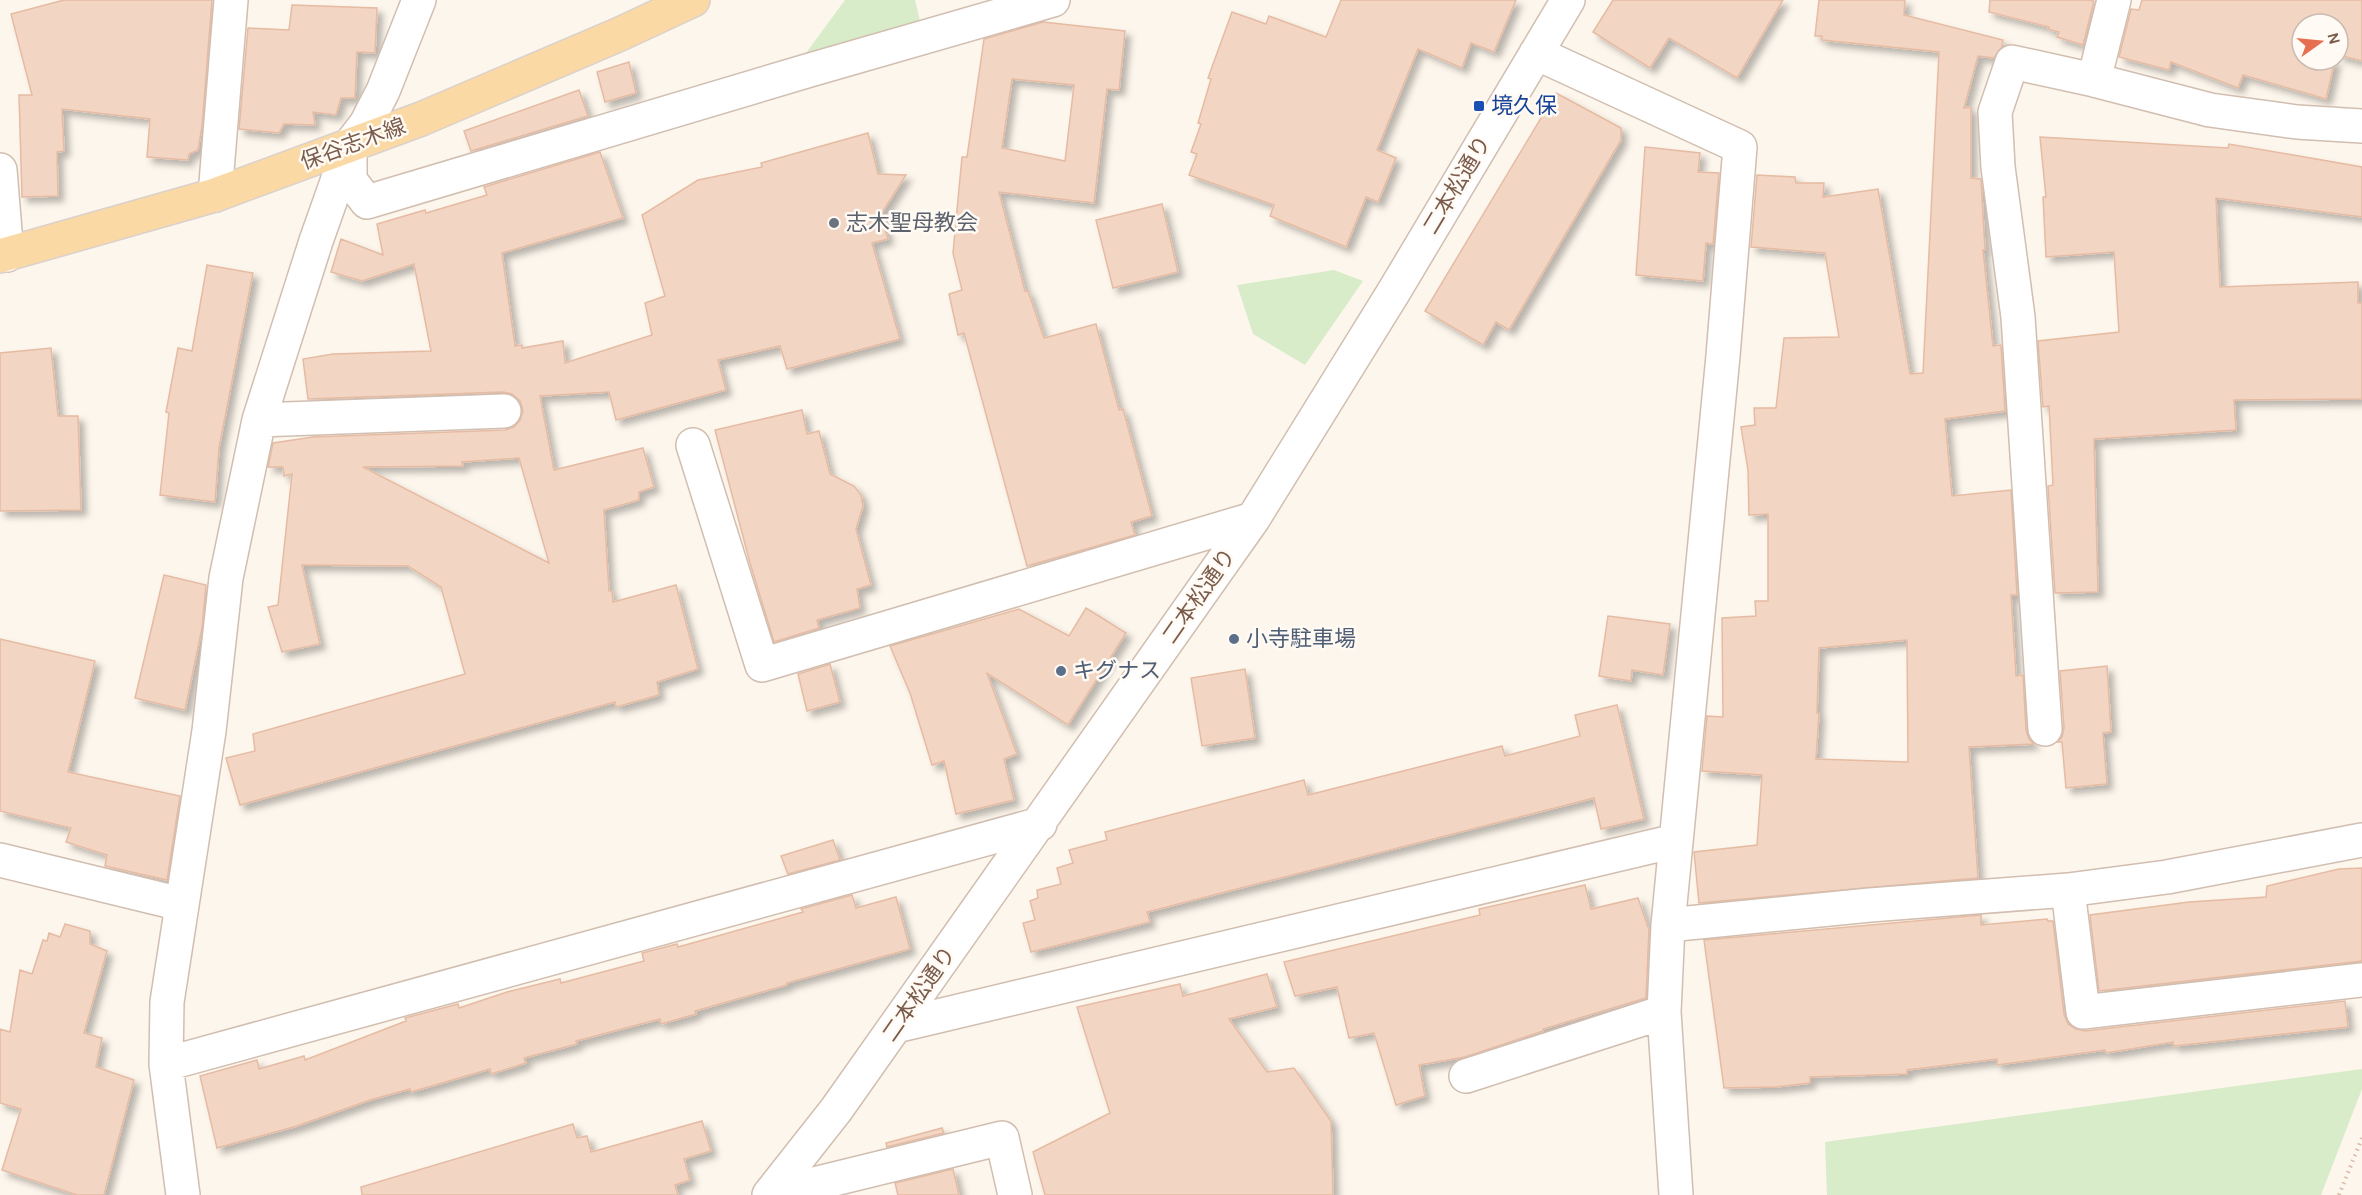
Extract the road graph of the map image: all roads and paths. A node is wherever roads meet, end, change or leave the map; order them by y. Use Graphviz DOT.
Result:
graph roads {
  1 [pos="231,0"];
  2 [pos="419,0"];
  3 [pos="693,0"];
  4 [pos="1053,0"];
  5 [pos="1568,0"];
  6 [pos="2114,0"];
  7 [pos="1536,53"];
  8 [pos="2094,80"];
  9 [pos="2362,126"];
  10 [pos="350,145"];
  11 [pos="0,170"];
  12 [pos="215,195"];
  13 [pos="3,255"];
  14 [pos="504,411"];
  15 [pos="259,420"];
  16 [pos="693,445"];
  17 [pos="1253,519"];
  18 [pos="2045,729"];
  19 [pos="1040,824"];
  20 [pos="2362,840"];
  21 [pos="1675,841"];
  22 [pos="0,860"];
  23 [pos="2068,890"];
  24 [pos="181,904"];
  25 [pos="1668,925"];
  26 [pos="2362,980"];
  27 [pos="1664,1012"];
  28 [pos="896,1026"];
  29 [pos="166,1064"];
  30 [pos="1466,1076"];
  31 [pos="2362,1138"];
  32 [pos="183,1195"];
  33 [pos="769,1195"];
  34 [pos="1015,1195"];
  35 [pos="1676,1195"];
  36 [pos="2339,1195"];
  1 -- 12 [label="street"];
  2 -- 10 [label="street"];
  3 -- 10 [label="main road, 保谷志木線"];
  4 -- 10 [label="street"];
  5 -- 7 [label="street, 二本松通り"];
  6 -- 8 [label="street"];
  7 -- 17 [label="street, 二本松通り"];
  7 -- 21 [label="street"];
  8 -- 9 [label="street"];
  8 -- 18 [label="street"];
  10 -- 12 [label="main road, 保谷志木線"];
  10 -- 15 [label="street"];
  11 -- 13 [label="street"];
  12 -- 13 [label="main road, 保谷志木線"];
  14 -- 15 [label="street"];
  15 -- 24 [label="street"];
  16 -- 17 [label="street"];
  17 -- 19 [label="street, 二本松通り"];
  19 -- 28 [label="street, 二本松通り"];
  19 -- 29 [label="street"];
  20 -- 23 [label="street"];
  21 -- 25 [label="street"];
  21 -- 28 [label="street"];
  22 -- 24 [label="street"];
  23 -- 25 [label="street"];
  23 -- 26 [label="street"];
  24 -- 29 [label="street"];
  25 -- 27 [label="street"];
  27 -- 30 [label="street"];
  27 -- 35 [label="street"];
  28 -- 33 [label="street, 二本松通り"];
  29 -- 32 [label="street"];
  31 -- 36 [label="path"];
  33 -- 34 [label="street"];
}
